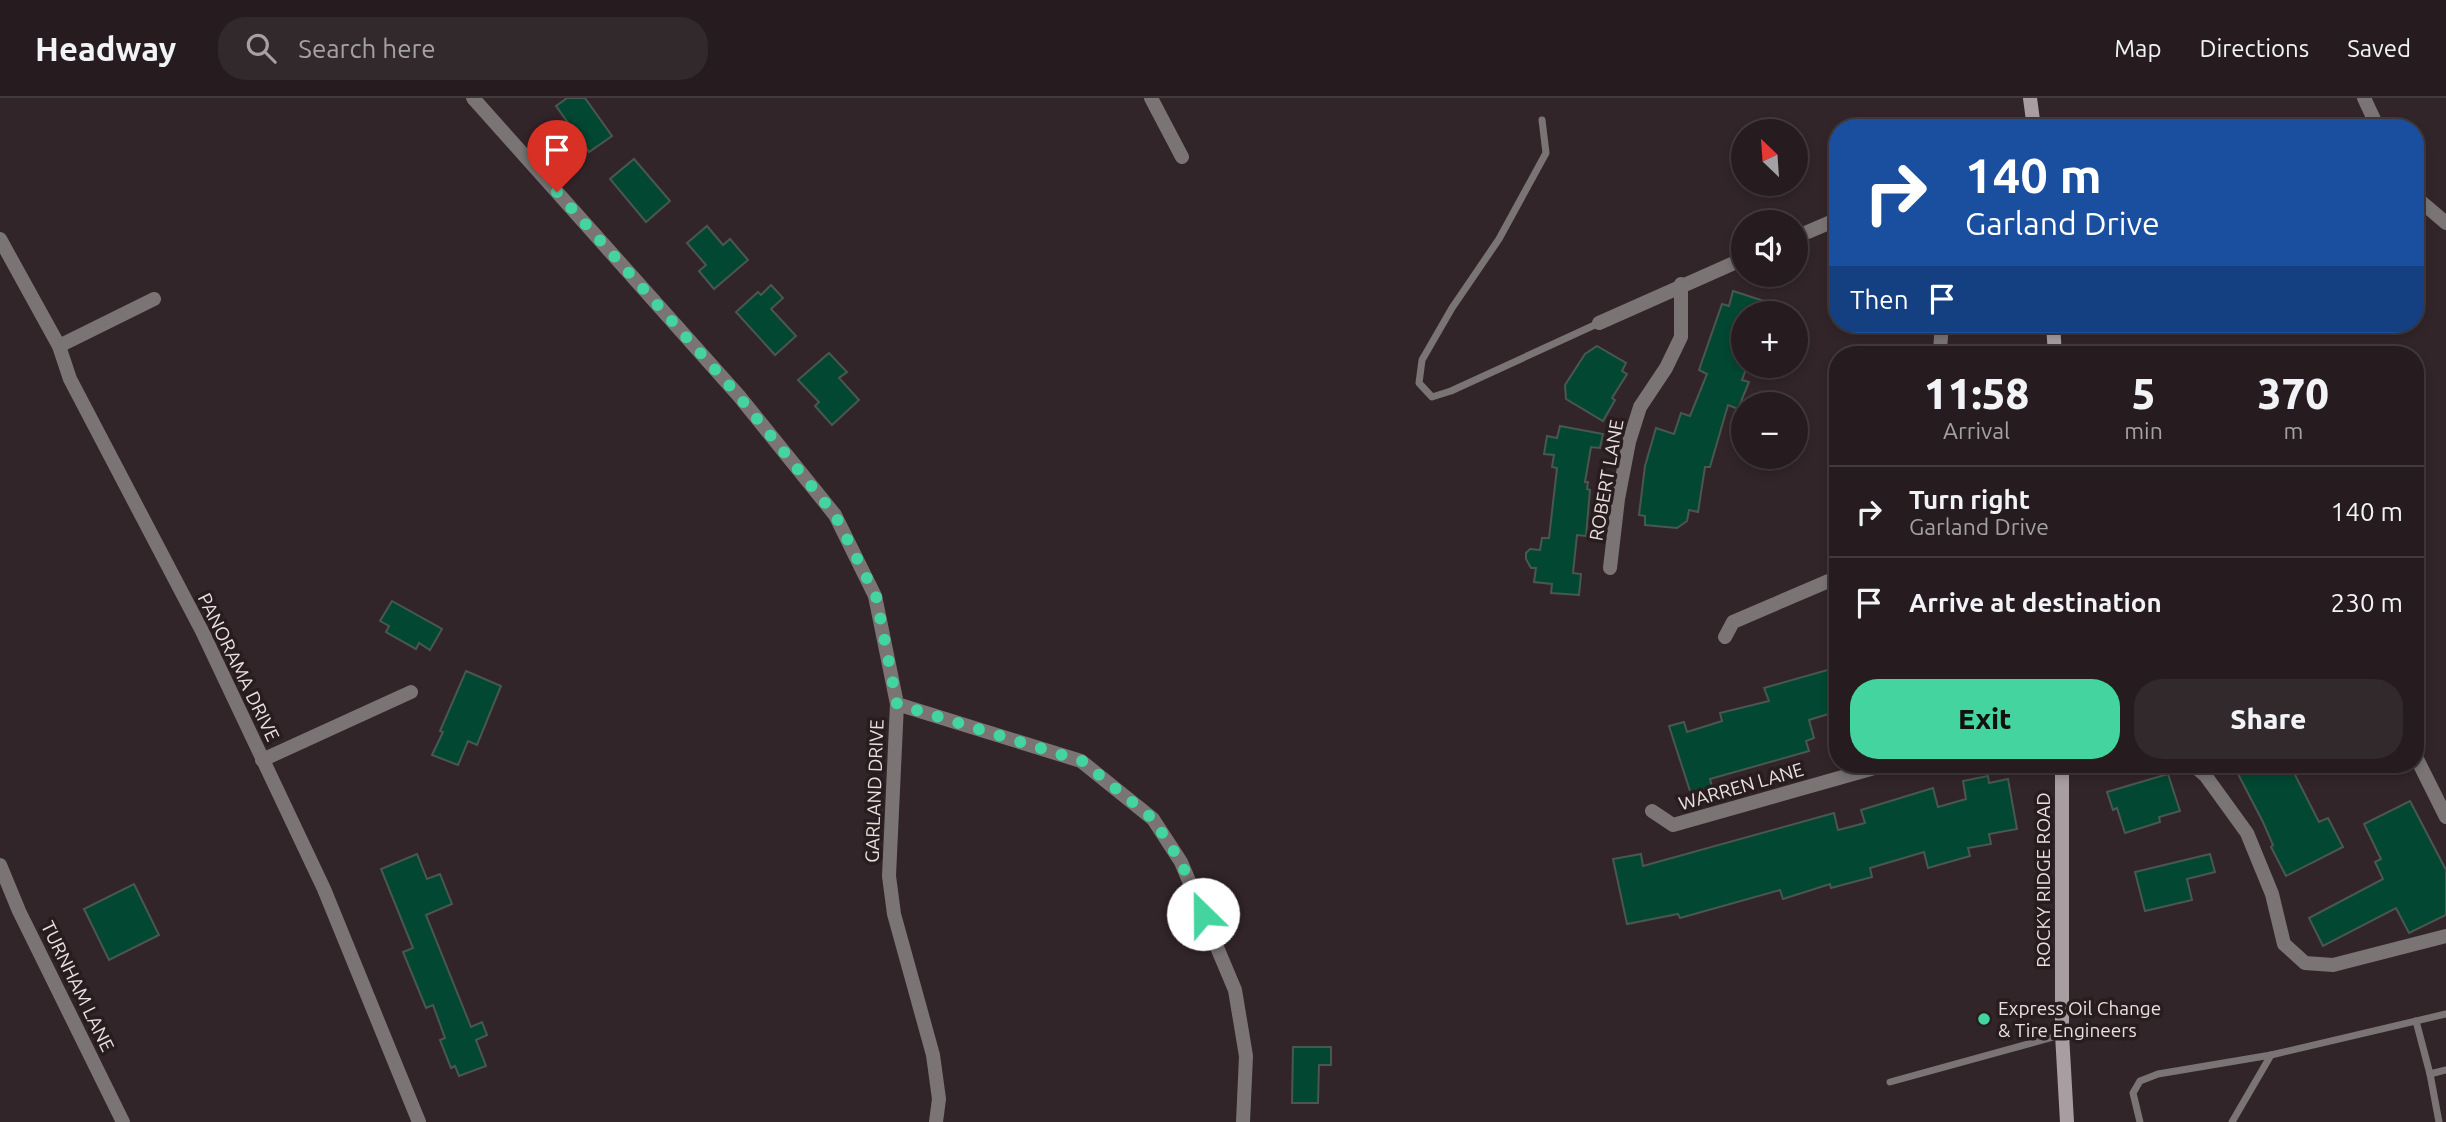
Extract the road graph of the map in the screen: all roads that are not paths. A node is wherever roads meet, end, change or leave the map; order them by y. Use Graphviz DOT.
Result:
graph roads {
  1 [pos="473,98"];
  2 [pos="1151,98"];
  3 [pos="2030,98"];
  4 [pos="2364,98"];
  5 [pos="2033,119"];
  6 [pos="2374,119"];
  7 [pos="1542,120"];
  8 [pos="1182,157"];
  9 [pos="2424,205"];
  10 [pos="1829,223"];
  11 [pos="2446,223"];
  12 [pos="1808,232"];
  13 [pos="0,240"];
  14 [pos="15,264"];
  15 [pos="1731,264"];
  16 [pos="0,270"];
  17 [pos="1681,284"];
  18 [pos="153,299"];
  19 [pos="1599,323"];
  20 [pos="59,346"];
  21 [pos="1610,568"];
  22 [pos="1829,581"];
  23 [pos="1725,637"];
  24 [pos="411,692"];
  25 [pos="897,704"];
  26 [pos="262,760"];
  27 [pos="1857,773"];
  28 [pos="2062,773"];
  29 [pos="2203,773"];
  30 [pos="2424,773"];
  31 [pos="1652,811"];
  32 [pos="2446,817"];
  33 [pos="0,865"];
  34 [pos="2446,936"];
  35 [pos="2446,1014"];
  36 [pos="2416,1021"];
  37 [pos="2062,1034"];
  38 [pos="2271,1055"];
  39 [pos="2446,1070"];
  40 [pos="2430,1074"];
  41 [pos="1891,1082"];
  42 [pos="123,1122"];
  43 [pos="419,1122"];
  44 [pos="936,1122"];
  45 [pos="1243,1122"];
  46 [pos="2067,1122"];
  47 [pos="2140,1122"];
  48 [pos="2232,1122"];
  49 [pos="2439,1122"];
  1 -- 25 [label="street, GARLAND DRIVE"];
  2 -- 8 [label="street"];
  3 -- 5 [label="main road"];
  4 -- 6 [label="street"];
  7 -- 19 [label="lane"];
  9 -- 11 [label="street"];
  10 -- 12 [label="street"];
  13 -- 14 [label="street, PANORAMA DRIVE"];
  14 -- 16 [label="street"];
  14 -- 20 [label="street, PANORAMA DRIVE"];
  15 -- 17 [label="street"];
  17 -- 19 [label="street"];
  17 -- 21 [label="street, ROBERT LANE"];
  18 -- 20 [label="street"];
  20 -- 26 [label="street, PANORAMA DRIVE"];
  22 -- 23 [label="street"];
  24 -- 26 [label="street"];
  25 -- 44 [label="street, GARLAND DRIVE"];
  25 -- 45 [label="street"];
  26 -- 43 [label="street, PANORAMA DRIVE"];
  27 -- 31 [label="street, WARREN LANE"];
  28 -- 37 [label="main road, ROCKY RIDGE ROAD"];
  29 -- 34 [label="street"];
  30 -- 32 [label="street"];
  33 -- 42 [label="street, TURNHAM LANE"];
  35 -- 36 [label="lane"];
  36 -- 38 [label="lane"];
  36 -- 40 [label="lane"];
  37 -- 41 [label="lane"];
  37 -- 46 [label="main road, ROCKY RIDGE ROAD"];
  38 -- 47 [label="lane"];
  38 -- 48 [label="lane"];
  39 -- 40 [label="lane"];
  40 -- 49 [label="lane"];
}
